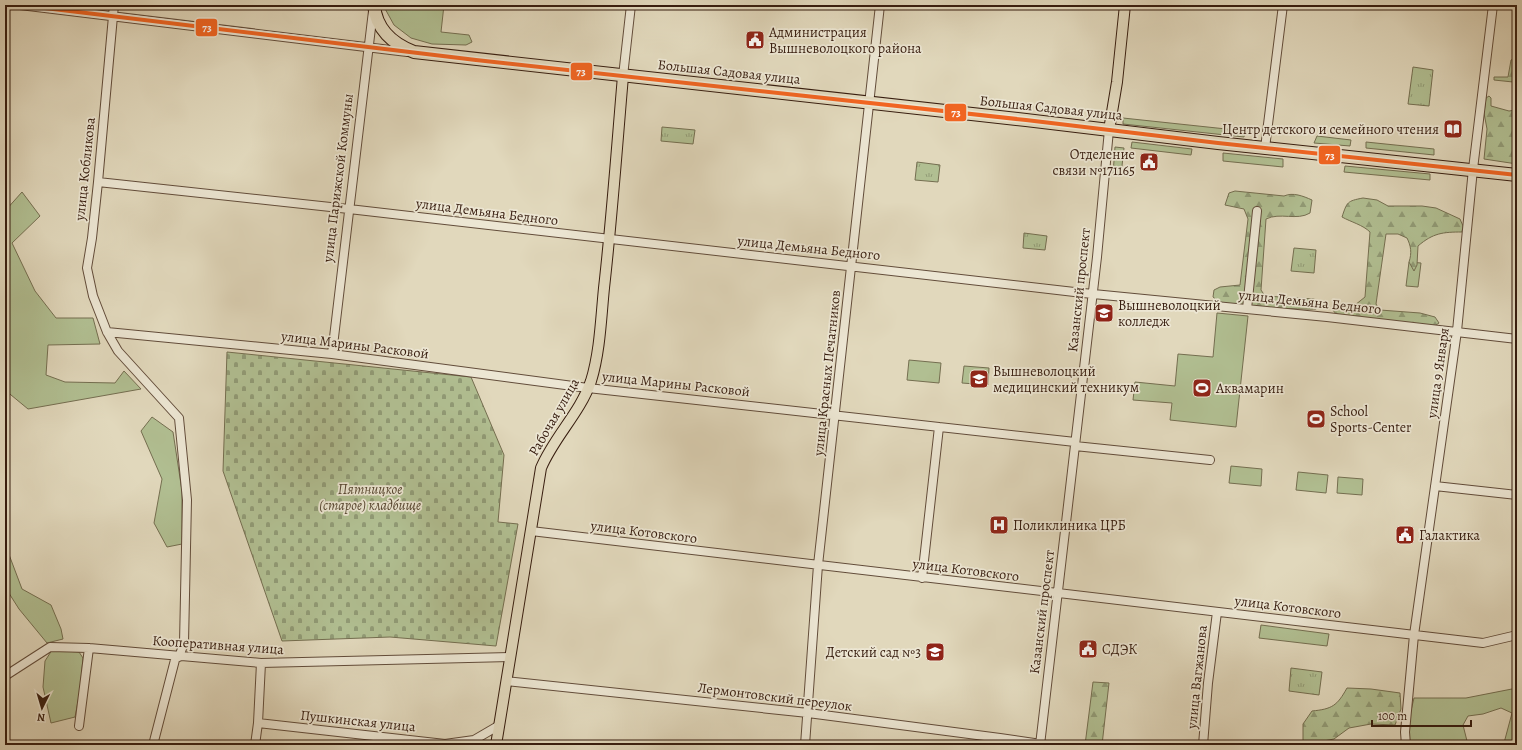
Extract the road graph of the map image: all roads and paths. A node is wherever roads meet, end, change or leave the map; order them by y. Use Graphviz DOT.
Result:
graph roads {
  1 [pos="20,5"];
  2 [pos="114,5"];
  3 [pos="374,5"];
  4 [pos="631,5"];
  5 [pos="880,5"];
  6 [pos="1125,5"];
  7 [pos="1284,5"];
  8 [pos="1493,5"];
  9 [pos="113,17"];
  10 [pos="386,34"];
  11 [pos="369,47"];
  12 [pos="414,52"];
  13 [pos="623,76"];
  14 [pos="870,103"];
  15 [pos="1110,130"];
  16 [pos="1265,148"];
  17 [pos="1472,169"];
  18 [pos="1517,175"];
  19 [pos="98,182"];
  20 [pos="349,209"];
  21 [pos="1257,211"];
  22 [pos="610,240"];
  23 [pos="852,266"];
  24 [pos="1093,294"];
  25 [pos="1247,309"];
  26 [pos="1457,331"];
  27 [pos="107,332"];
  28 [pos="1517,339"];
  29 [pos="332,354"];
  30 [pos="588,388"];
  31 [pos="835,415"];
  32 [pos="939,427"];
  33 [pos="1075,444"];
  34 [pos="1210,460"];
  35 [pos="1435,486"];
  36 [pos="1517,495"];
  37 [pos="531,531"];
  38 [pos="818,566"];
  39 [pos="922,578"];
  40 [pos="1058,594"];
  41 [pos="1217,612"];
  42 [pos="1414,635"];
  43 [pos="1517,635"];
  44 [pos="89,648"];
  45 [pos="177,656"];
  46 [pos="510,657"];
  47 [pos="261,663"];
  48 [pos="5,676"];
  49 [pos="506,681"];
  50 [pos="808,713"];
  51 [pos="258,722"];
  52 [pos="79,726"];
  53 [pos="498,726"];
  54 [pos="153,745"];
  55 [pos="255,745"];
  56 [pos="496,745"];
  57 [pos="805,745"];
  58 [pos="1040,745"];
  59 [pos="1203,745"];
  60 [pos="1406,745"];
  1 -- 9 [label="street, Большая Садовая улица"];
  2 -- 9 [label="street, улица Кобликова"];
  3 -- 10 [label="highway, улица Парижской Коммуны"];
  3 -- 11 [label="street, улица Парижской Коммуны"];
  4 -- 13 [label="street, Рабочая улица"];
  5 -- 14 [label="street, улица Красных Печатников"];
  6 -- 15 [label="main road, Казанский проспект"];
  7 -- 16 [label="street"];
  8 -- 17 [label="street, улица 9 Января"];
  9 -- 11 [label="street, Большая Садовая улица"];
  9 -- 19 [label="street, улица Кобликова"];
  10 -- 12 [label="highway, Большая Садовая улица"];
  11 -- 12 [label="street, Большая Садовая улица"];
  11 -- 20 [label="street, улица Парижской Коммуны"];
  12 -- 13 [label="highway, Большая Садовая улица"];
  13 -- 14 [label="highway, Большая Садовая улица"];
  13 -- 22 [label="main road, Рабочая улица"];
  14 -- 15 [label="highway, Большая Садовая улица"];
  14 -- 23 [label="street, улица Красных Печатников"];
  15 -- 16 [label="highway, Большая Садовая улица"];
  15 -- 24 [label="street, Казанский проспект"];
  16 -- 17 [label="highway, Большая Садовая улица"];
  17 -- 18 [label="highway, Большая Садовая улица"];
  17 -- 26 [label="street, улица 9 Января"];
  19 -- 20 [label="street, улица Демьяна Бедного"];
  19 -- 27 [label="street, улица Кобликова"];
  20 -- 22 [label="street, улица Демьяна Бедного"];
  20 -- 29 [label="street, улица Парижской Коммуны"];
  21 -- 25 [label="street"];
  22 -- 23 [label="street, улица Демьяна Бедного"];
  22 -- 30 [label="main road, Рабочая улица"];
  23 -- 24 [label="street, улица Демьяна Бедного"];
  23 -- 31 [label="street, улица Красных Печатников"];
  24 -- 25 [label="street, улица Демьяна Бедного"];
  24 -- 33 [label="street, Казанский проспект"];
  25 -- 26 [label="street, улица Демьяна Бедного"];
  26 -- 28 [label="street, улица Демьяна Бедного"];
  26 -- 35 [label="street, улица 9 Января"];
  27 -- 29 [label="street, улица Марины Расковой"];
  27 -- 45 [label="street, улица Кобликова"];
  29 -- 30 [label="street, улица Марины Расковой"];
  30 -- 31 [label="street, улица Марины Расковой"];
  30 -- 37 [label="main road, Рабочая улица"];
  31 -- 32 [label="street, улица Марины Расковой"];
  31 -- 38 [label="street, улица Красных Печатников"];
  32 -- 33 [label="street, улица Марины Расковой"];
  32 -- 39 [label="street"];
  33 -- 34 [label="street, улица Марины Расковой"];
  33 -- 40 [label="street, Казанский проспект"];
  35 -- 36 [label="street"];
  35 -- 42 [label="street, улица 9 Января"];
  37 -- 38 [label="street, улица Котовского"];
  37 -- 46 [label="main road, Рабочая улица"];
  38 -- 39 [label="street, улица Котовского"];
  38 -- 50 [label="street, улица Красных Печатников"];
  39 -- 40 [label="street, улица Котовского"];
  40 -- 41 [label="street, улица Котовского"];
  40 -- 58 [label="street, Казанский проспект"];
  41 -- 42 [label="street, улица Котовского"];
  41 -- 59 [label="street, улица Вагжанова"];
  42 -- 43 [label="street, улица Котовского"];
  42 -- 60 [label="street, улица 9 Января"];
  44 -- 45 [label="street, Кооперативная улица"];
  44 -- 48 [label="street, Кооперативная улица"];
  44 -- 52 [label="street"];
  45 -- 47 [label="street, Кооперативная улица"];
  45 -- 54 [label="street, улица Кобликова"];
  46 -- 47 [label="street, Кооперативная улица"];
  46 -- 49 [label="main road, Рабочая улица"];
  47 -- 51 [label="street"];
  49 -- 50 [label="street, Лермонтовский переулок"];
  49 -- 53 [label="main road, Рабочая улица"];
  50 -- 57 [label="street, улица Красных Печатников"];
  50 -- 58 [label="street, Лермонтовский переулок"];
  51 -- 53 [label="street, Пушкинская улица"];
  51 -- 55 [label="street"];
  53 -- 56 [label="main road, Рабочая улица"];
}
